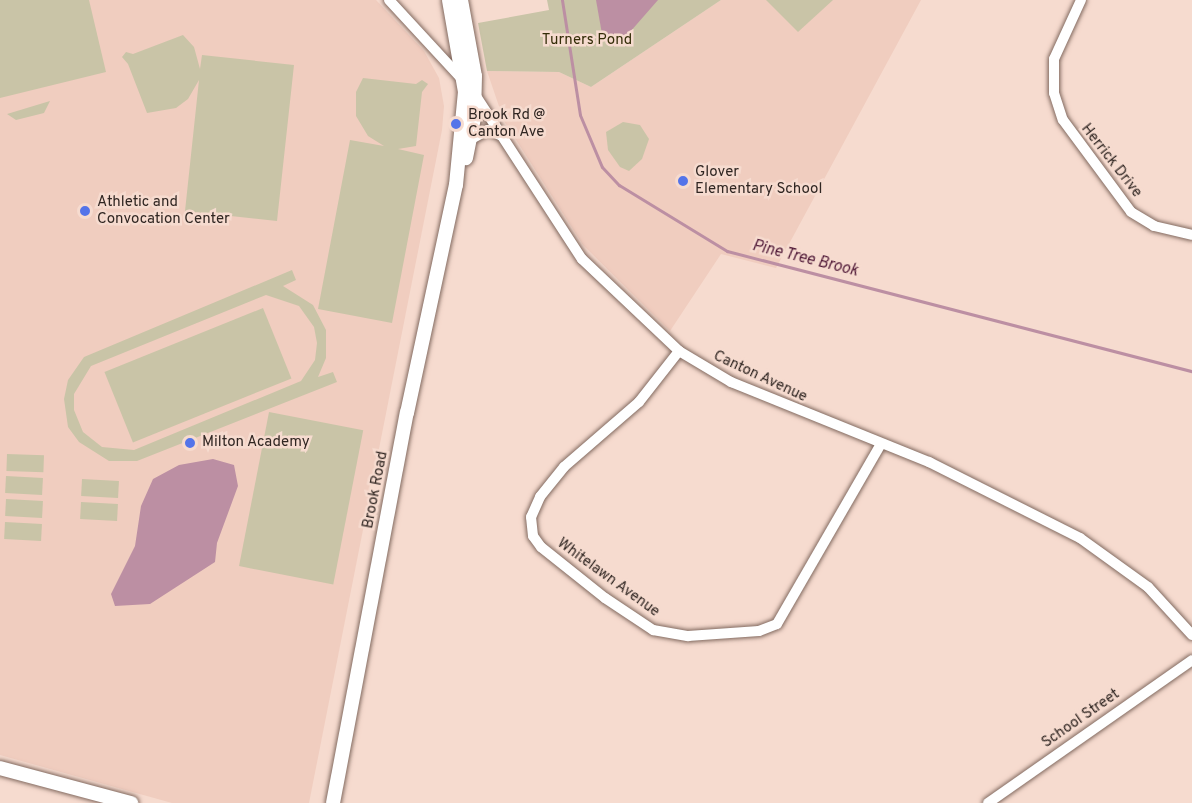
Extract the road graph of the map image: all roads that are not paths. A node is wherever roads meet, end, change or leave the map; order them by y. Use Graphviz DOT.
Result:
graph roads {
  1 [pos="389,0"];
  2 [pos="449,0"];
  3 [pos="461,0"];
  4 [pos="1081,0"];
  5 [pos="464,81"];
  6 [pos="475,95"];
  7 [pos="502,136"];
  8 [pos="471,139"];
  9 [pos="456,185"];
  10 [pos="1192,235"];
  11 [pos="680,351"];
  12 [pos="881,444"];
  13 [pos="1192,634"];
  14 [pos="1192,660"];
  15 [pos="0,768"];
  16 [pos="131,803"];
  17 [pos="333,803"];
  18 [pos="988,803"];
  1 -- 5 [label="street, Canton Avenue"];
  2 -- 5 [label="main road, Brook Road"];
  3 -- 6 [label="main road, Brook Road"];
  4 -- 10 [label="street, Herrick Drive"];
  5 -- 6 [label="street, Canton Avenue"];
  5 -- 9 [label="main road, Brook Road"];
  6 -- 7 [label="street, Canton Avenue"];
  6 -- 8 [label="main road, Brook Road"];
  7 -- 8 [label="street"];
  7 -- 11 [label="street, Canton Avenue"];
  8 -- 9 [label="main road, Brook Road"];
  9 -- 17 [label="main road, Brook Road"];
  11 -- 12 [label="street, Canton Avenue"];
  11 -- 12 [label="street, Whitelawn Avenue"];
  12 -- 13 [label="street, Canton Avenue"];
  14 -- 18 [label="street, School Street"];
  15 -- 16 [label="main road"];
}
